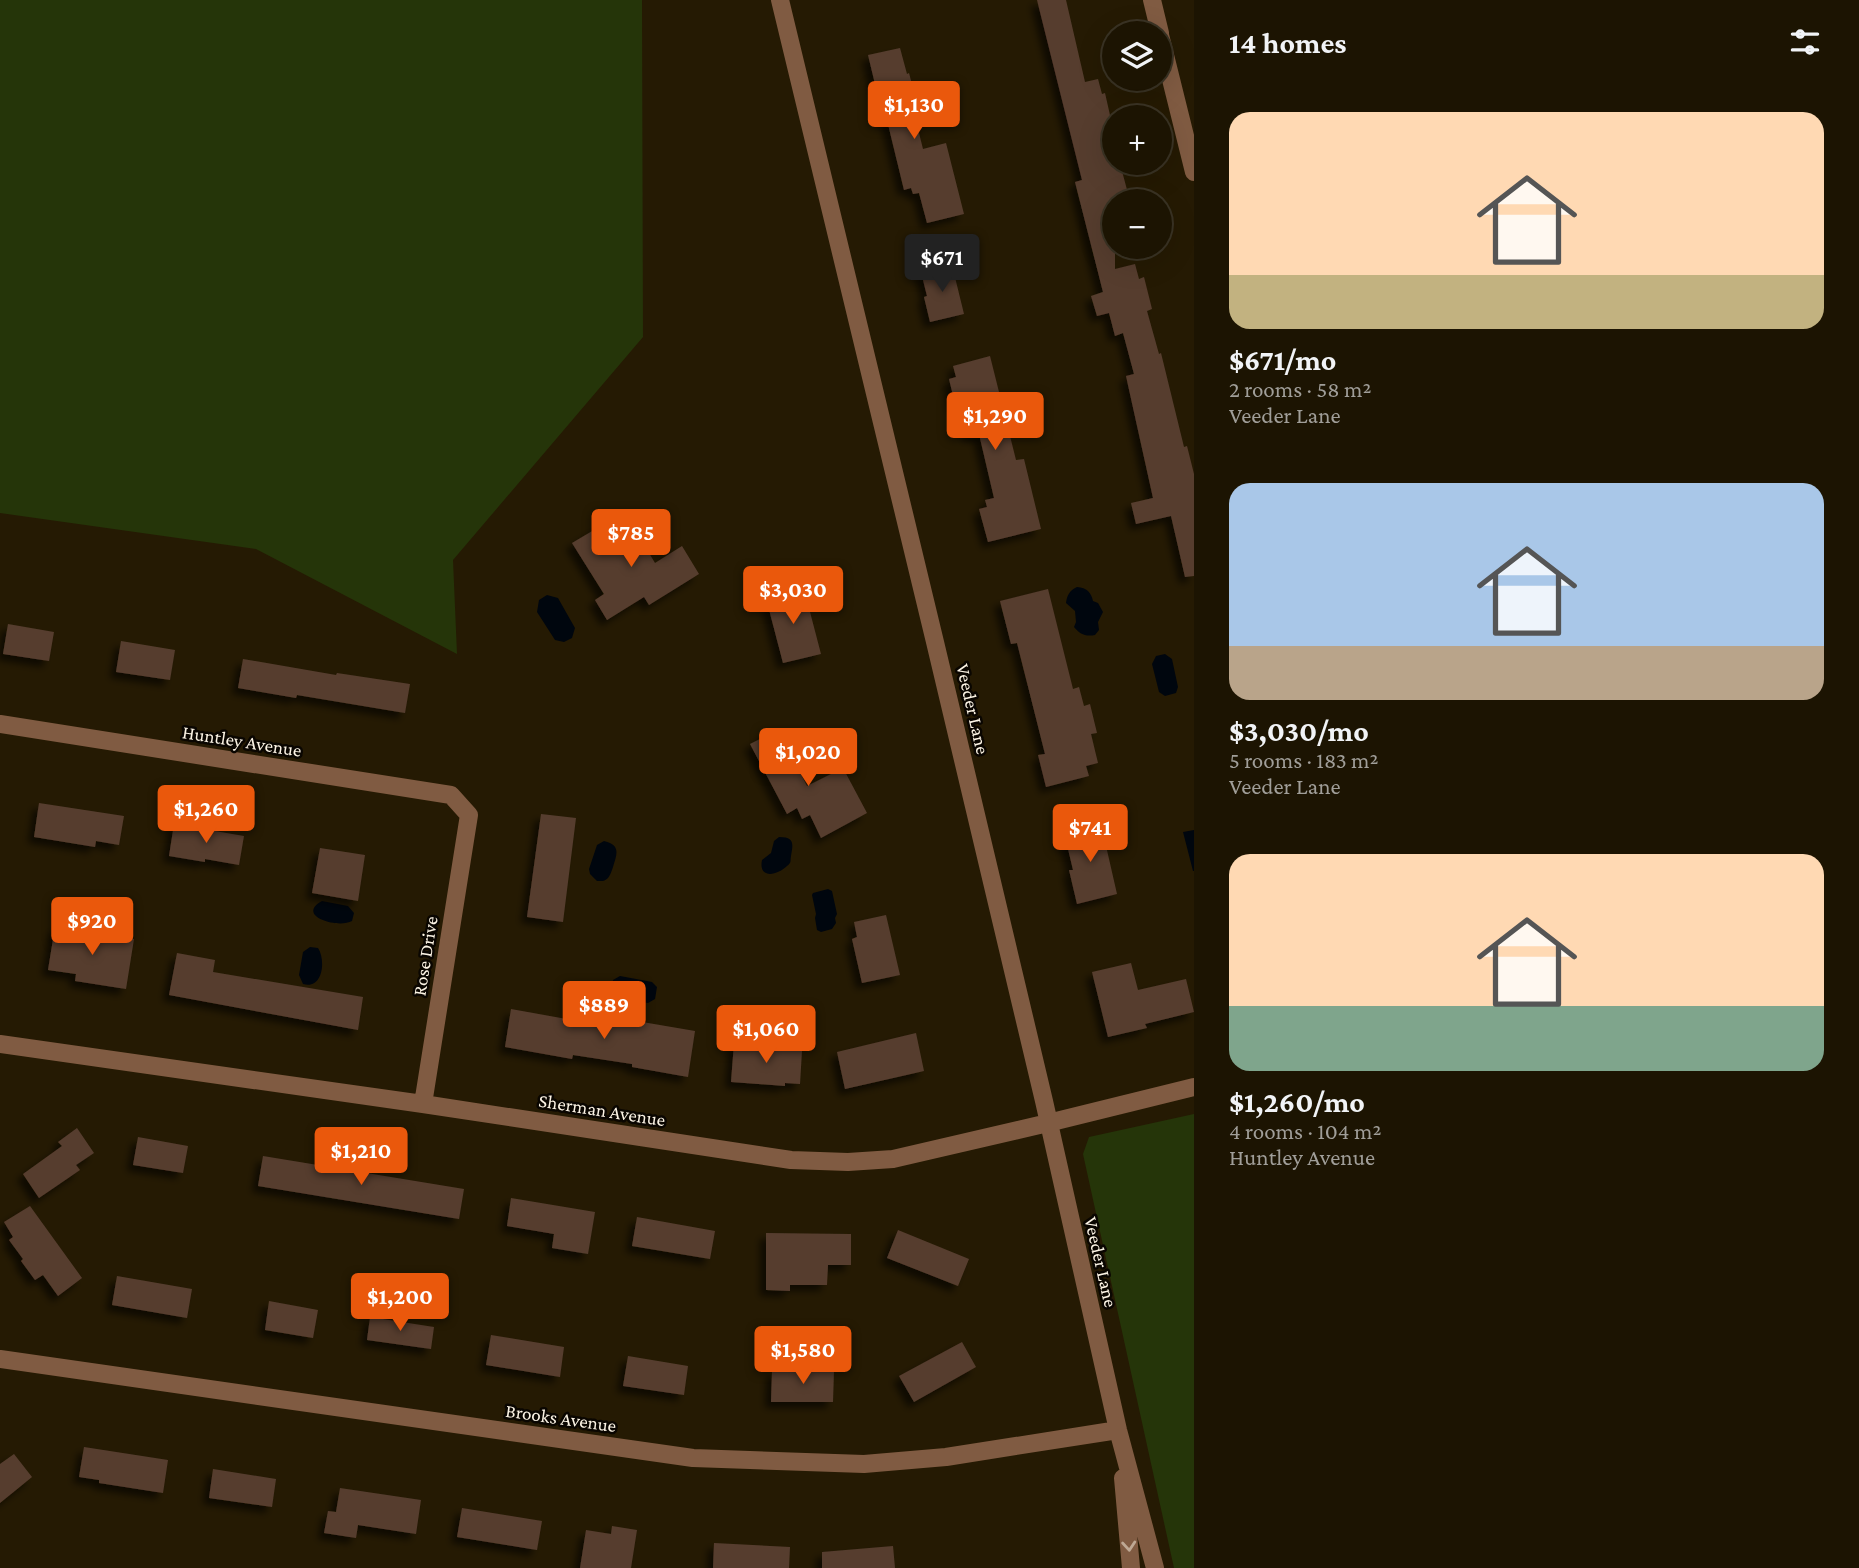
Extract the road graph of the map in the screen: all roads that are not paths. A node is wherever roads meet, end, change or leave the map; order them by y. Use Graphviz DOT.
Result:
graph roads {
  1 [pos="780,0"];
  2 [pos="1152,0"];
  3 [pos="1157,21"];
  4 [pos="1172,83"];
  5 [pos="1194,172"];
  6 [pos="0,724"];
  7 [pos="469,815"];
  8 [pos="0,1044"];
  9 [pos="1194,1087"];
  10 [pos="423,1104"];
  11 [pos="1048,1123"];
  12 [pos="0,1359"];
  13 [pos="1118,1430"];
  14 [pos="1131,1568"];
  15 [pos="1155,1568"];
  1 -- 11 [label="street, Veeder Lane"];
  2 -- 3 [label="street"];
  4 -- 5 [label="street"];
  6 -- 7 [label="street, Huntley Avenue"];
  7 -- 10 [label="street, Rose Drive"];
  8 -- 10 [label="street, Sherman Avenue"];
  9 -- 11 [label="street, Sherman Avenue"];
  10 -- 11 [label="street, Sherman Avenue"];
  11 -- 13 [label="street, Veeder Lane"];
  12 -- 13 [label="street, Brooks Avenue"];
  13 -- 14 [label="street, Veeder Lane, one-way"];
  13 -- 15 [label="street, Veeder Lane"];
}
